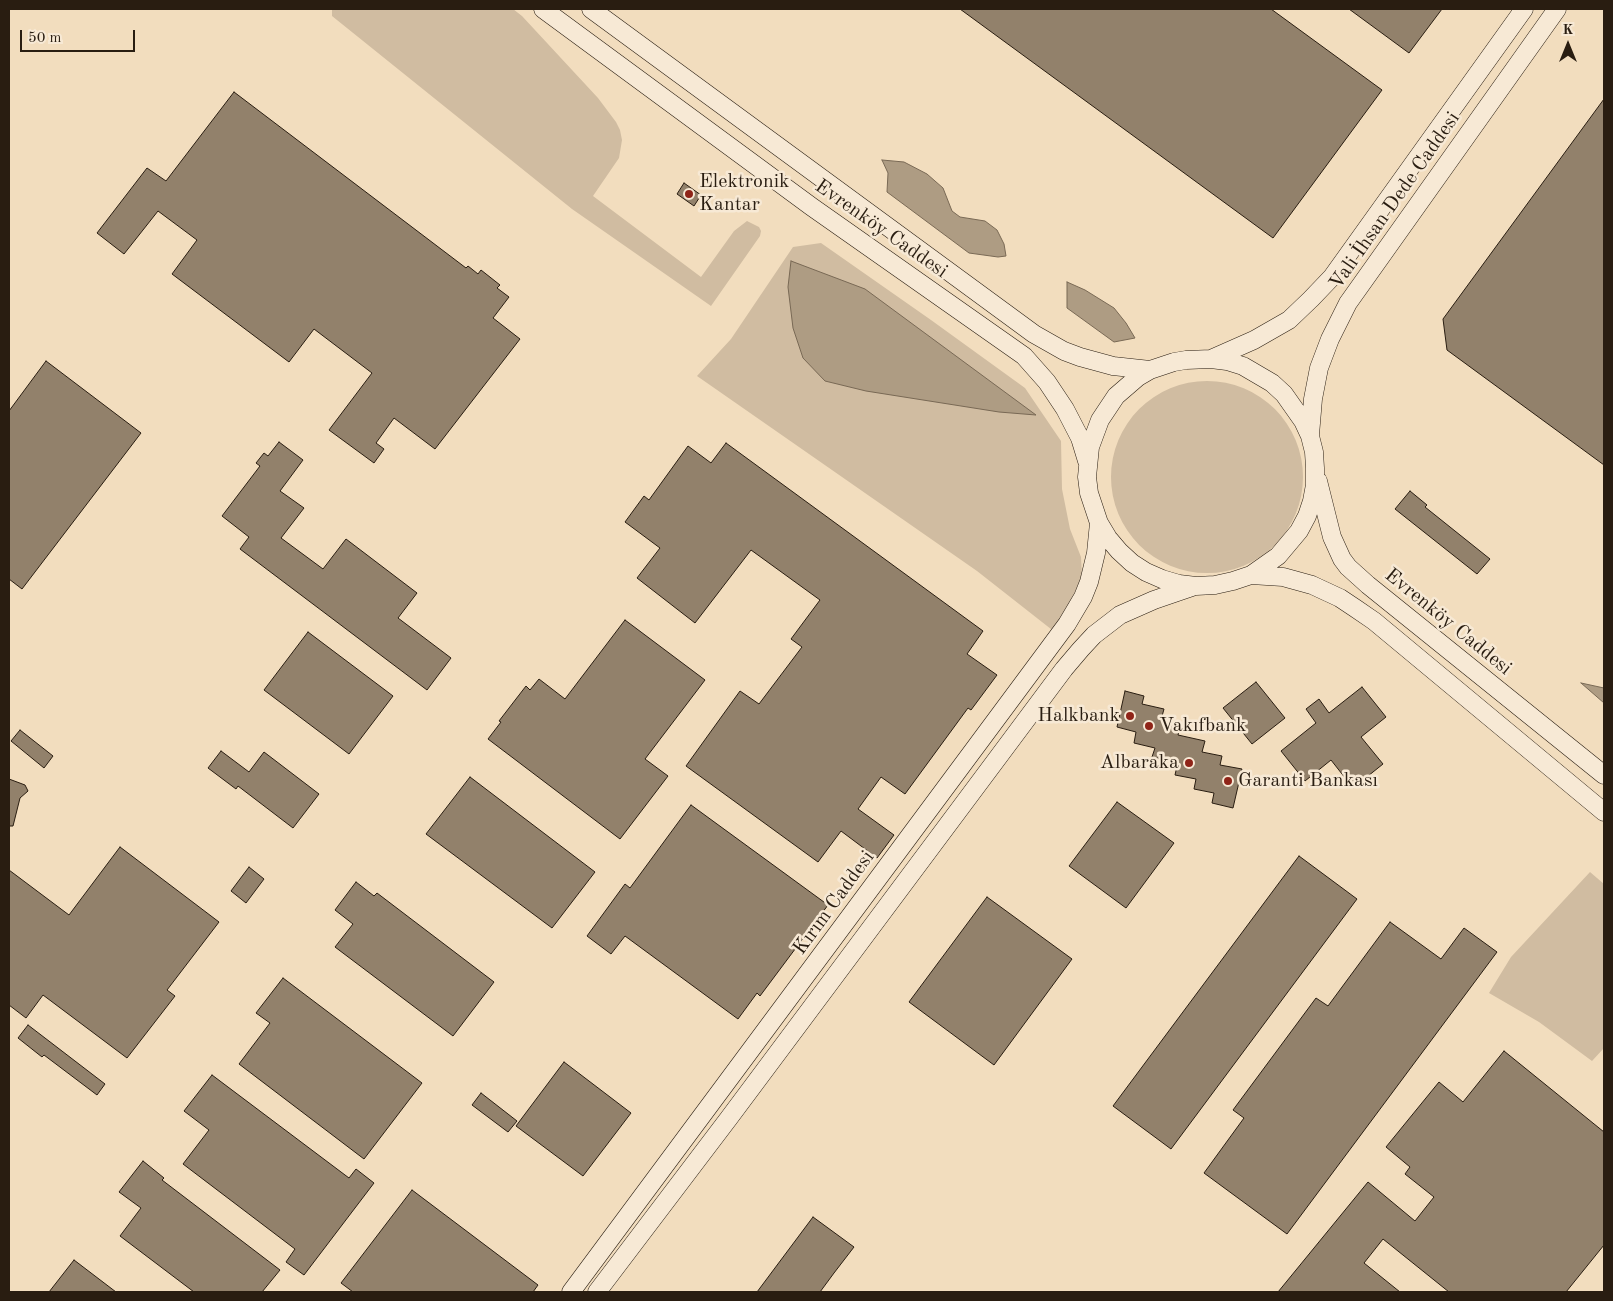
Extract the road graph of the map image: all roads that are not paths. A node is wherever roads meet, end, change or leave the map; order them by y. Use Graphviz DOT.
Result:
graph roads {
  1 [pos="542,9"];
  2 [pos="591,9"];
  3 [pos="1524,9"];
  4 [pos="1557,9"];
  5 [pos="1211,359"];
  6 [pos="1150,370"];
  7 [pos="1310,436"];
  8 [pos="1088,462"];
  9 [pos="1315,468"];
  10 [pos="1099,523"];
  11 [pos="1250,575"];
  12 [pos="1196,586"];
  13 [pos="1604,775"];
  14 [pos="1604,812"];
  15 [pos="571,1292"];
  16 [pos="597,1292"];
  1 -- 8 [label="main road, Evrenköy Caddesi"];
  2 -- 6 [label="main road, Evrenköy Caddesi"];
  3 -- 5 [label="main road, Vali İhsan Dede Caddesi"];
  4 -- 7 [label="main road, Vali İhsan Dede Caddesi"];
  5 -- 6 [label="main road"];
  5 -- 7 [label="main road"];
  6 -- 8 [label="main road"];
  7 -- 9 [label="main road"];
  8 -- 10 [label="main road"];
  9 -- 11 [label="main road"];
  9 -- 13 [label="main road, Evrenköy Caddesi"];
  10 -- 12 [label="main road"];
  10 -- 15 [label="main road, Kırım Caddesi"];
  11 -- 12 [label="main road"];
  11 -- 14 [label="main road"];
  12 -- 16 [label="main road"];
}
